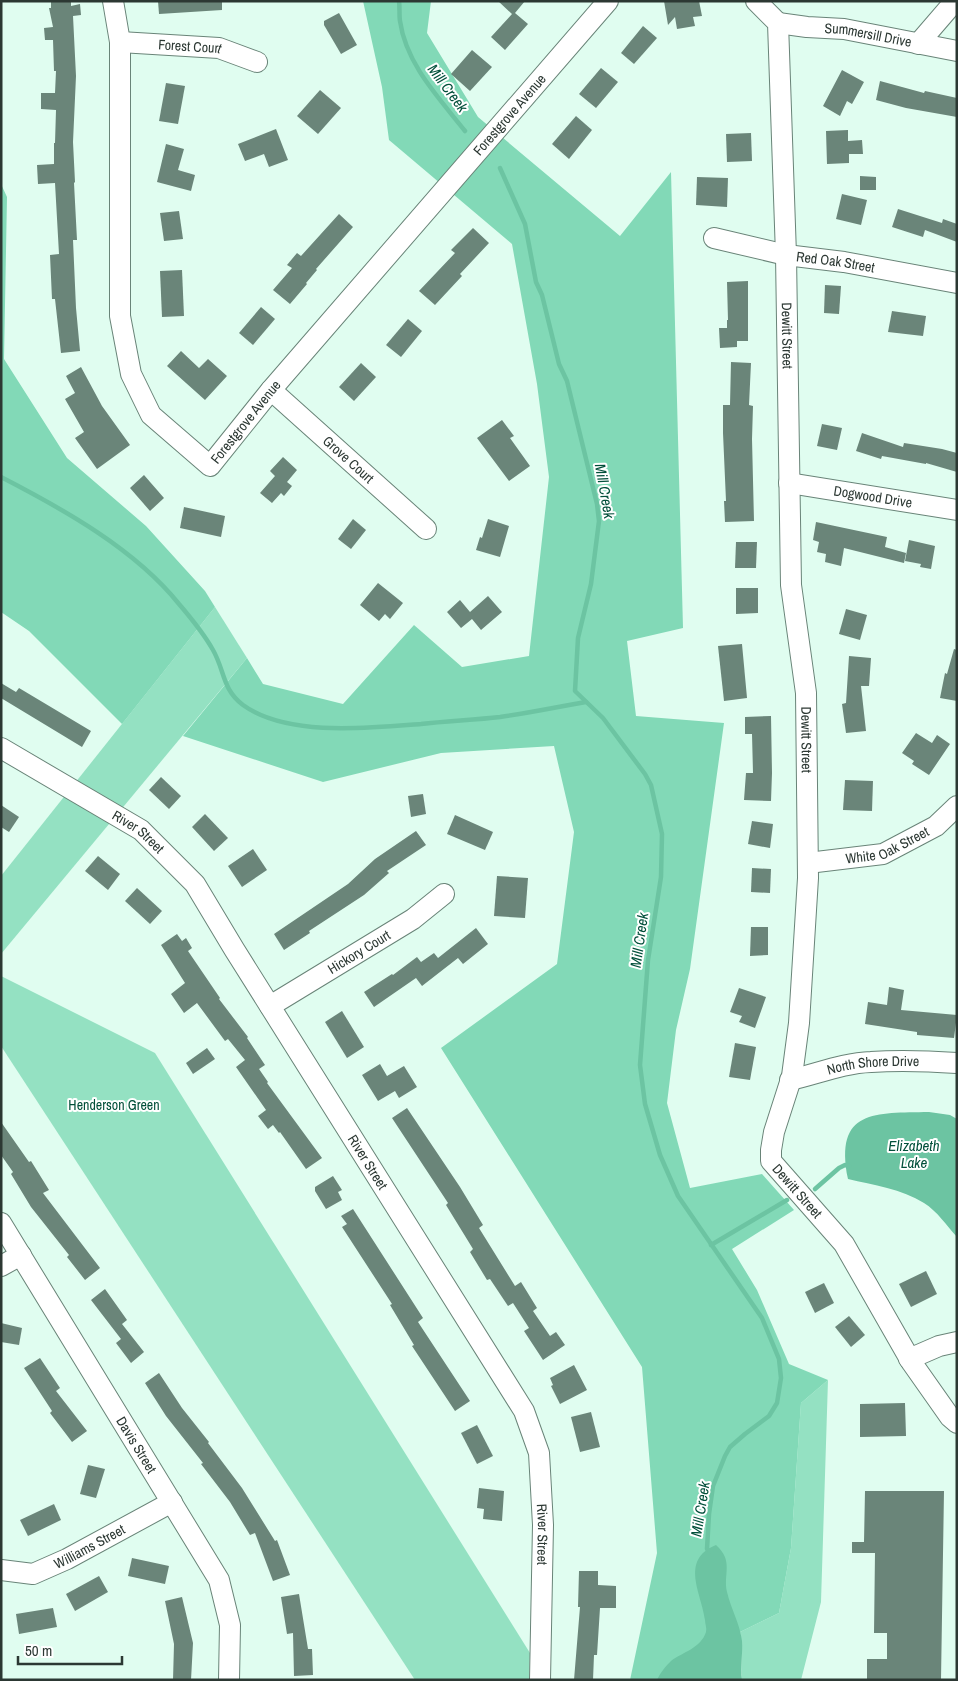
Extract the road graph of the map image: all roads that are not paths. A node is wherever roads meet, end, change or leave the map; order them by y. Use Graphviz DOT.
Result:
graph roads {
  1 [pos="113,1"];
  2 [pos="608,1"];
  3 [pos="756,1"];
  4 [pos="955,1"];
  5 [pos="778,23"];
  6 [pos="120,42"];
  7 [pos="918,44"];
  8 [pos="957,51"];
  9 [pos="257,62"];
  10 [pos="714,238"];
  11 [pos="786,255"];
  12 [pos="957,283"];
  13 [pos="271,390"];
  14 [pos="789,482"];
  15 [pos="957,510"];
  16 [pos="426,529"];
  17 [pos="1,748"];
  18 [pos="957,806"];
  19 [pos="808,863"];
  20 [pos="444,894"];
  21 [pos="270,1006"];
  22 [pos="957,1064"];
  23 [pos="790,1080"];
  24 [pos="1,1223"];
  25 [pos="21,1255"];
  26 [pos="1,1266"];
  27 [pos="957,1342"];
  28 [pos="909,1358"];
  29 [pos="957,1423"];
  30 [pos="172,1502"];
  31 [pos="1,1570"];
  32 [pos="230,1680"];
  33 [pos="540,1680"];
  1 -- 6 [label="street, Forestgrove Avenue"];
  2 -- 13 [label="street, Forestgrove Avenue"];
  3 -- 5 [label="street"];
  4 -- 7 [label="street"];
  5 -- 7 [label="street, Summersill Drive"];
  5 -- 11 [label="street, Dewitt Street"];
  6 -- 9 [label="street, Forest Court"];
  6 -- 13 [label="street, Forestgrove Avenue"];
  7 -- 8 [label="street, Summersill Drive"];
  10 -- 11 [label="street, Red Oak Street"];
  11 -- 12 [label="street, Red Oak Street"];
  11 -- 14 [label="street, Dewitt Street"];
  13 -- 16 [label="street, Grove Court"];
  14 -- 15 [label="street, Dogwood Drive"];
  14 -- 19 [label="street, Dewitt Street"];
  17 -- 21 [label="street, River Street"];
  18 -- 19 [label="street, White Oak Street"];
  19 -- 23 [label="street, Dewitt Street"];
  20 -- 21 [label="street, Hickory Court"];
  21 -- 33 [label="street, River Street"];
  22 -- 23 [label="street, North Shore Drive"];
  23 -- 28 [label="street, Dewitt Street"];
  24 -- 25 [label="street, Davis Street"];
  25 -- 26 [label="street"];
  25 -- 30 [label="street, Davis Street"];
  27 -- 28 [label="street"];
  28 -- 29 [label="street, Dewitt Street"];
  30 -- 31 [label="street, Williams Street"];
  30 -- 32 [label="street, Davis Street"];
}
